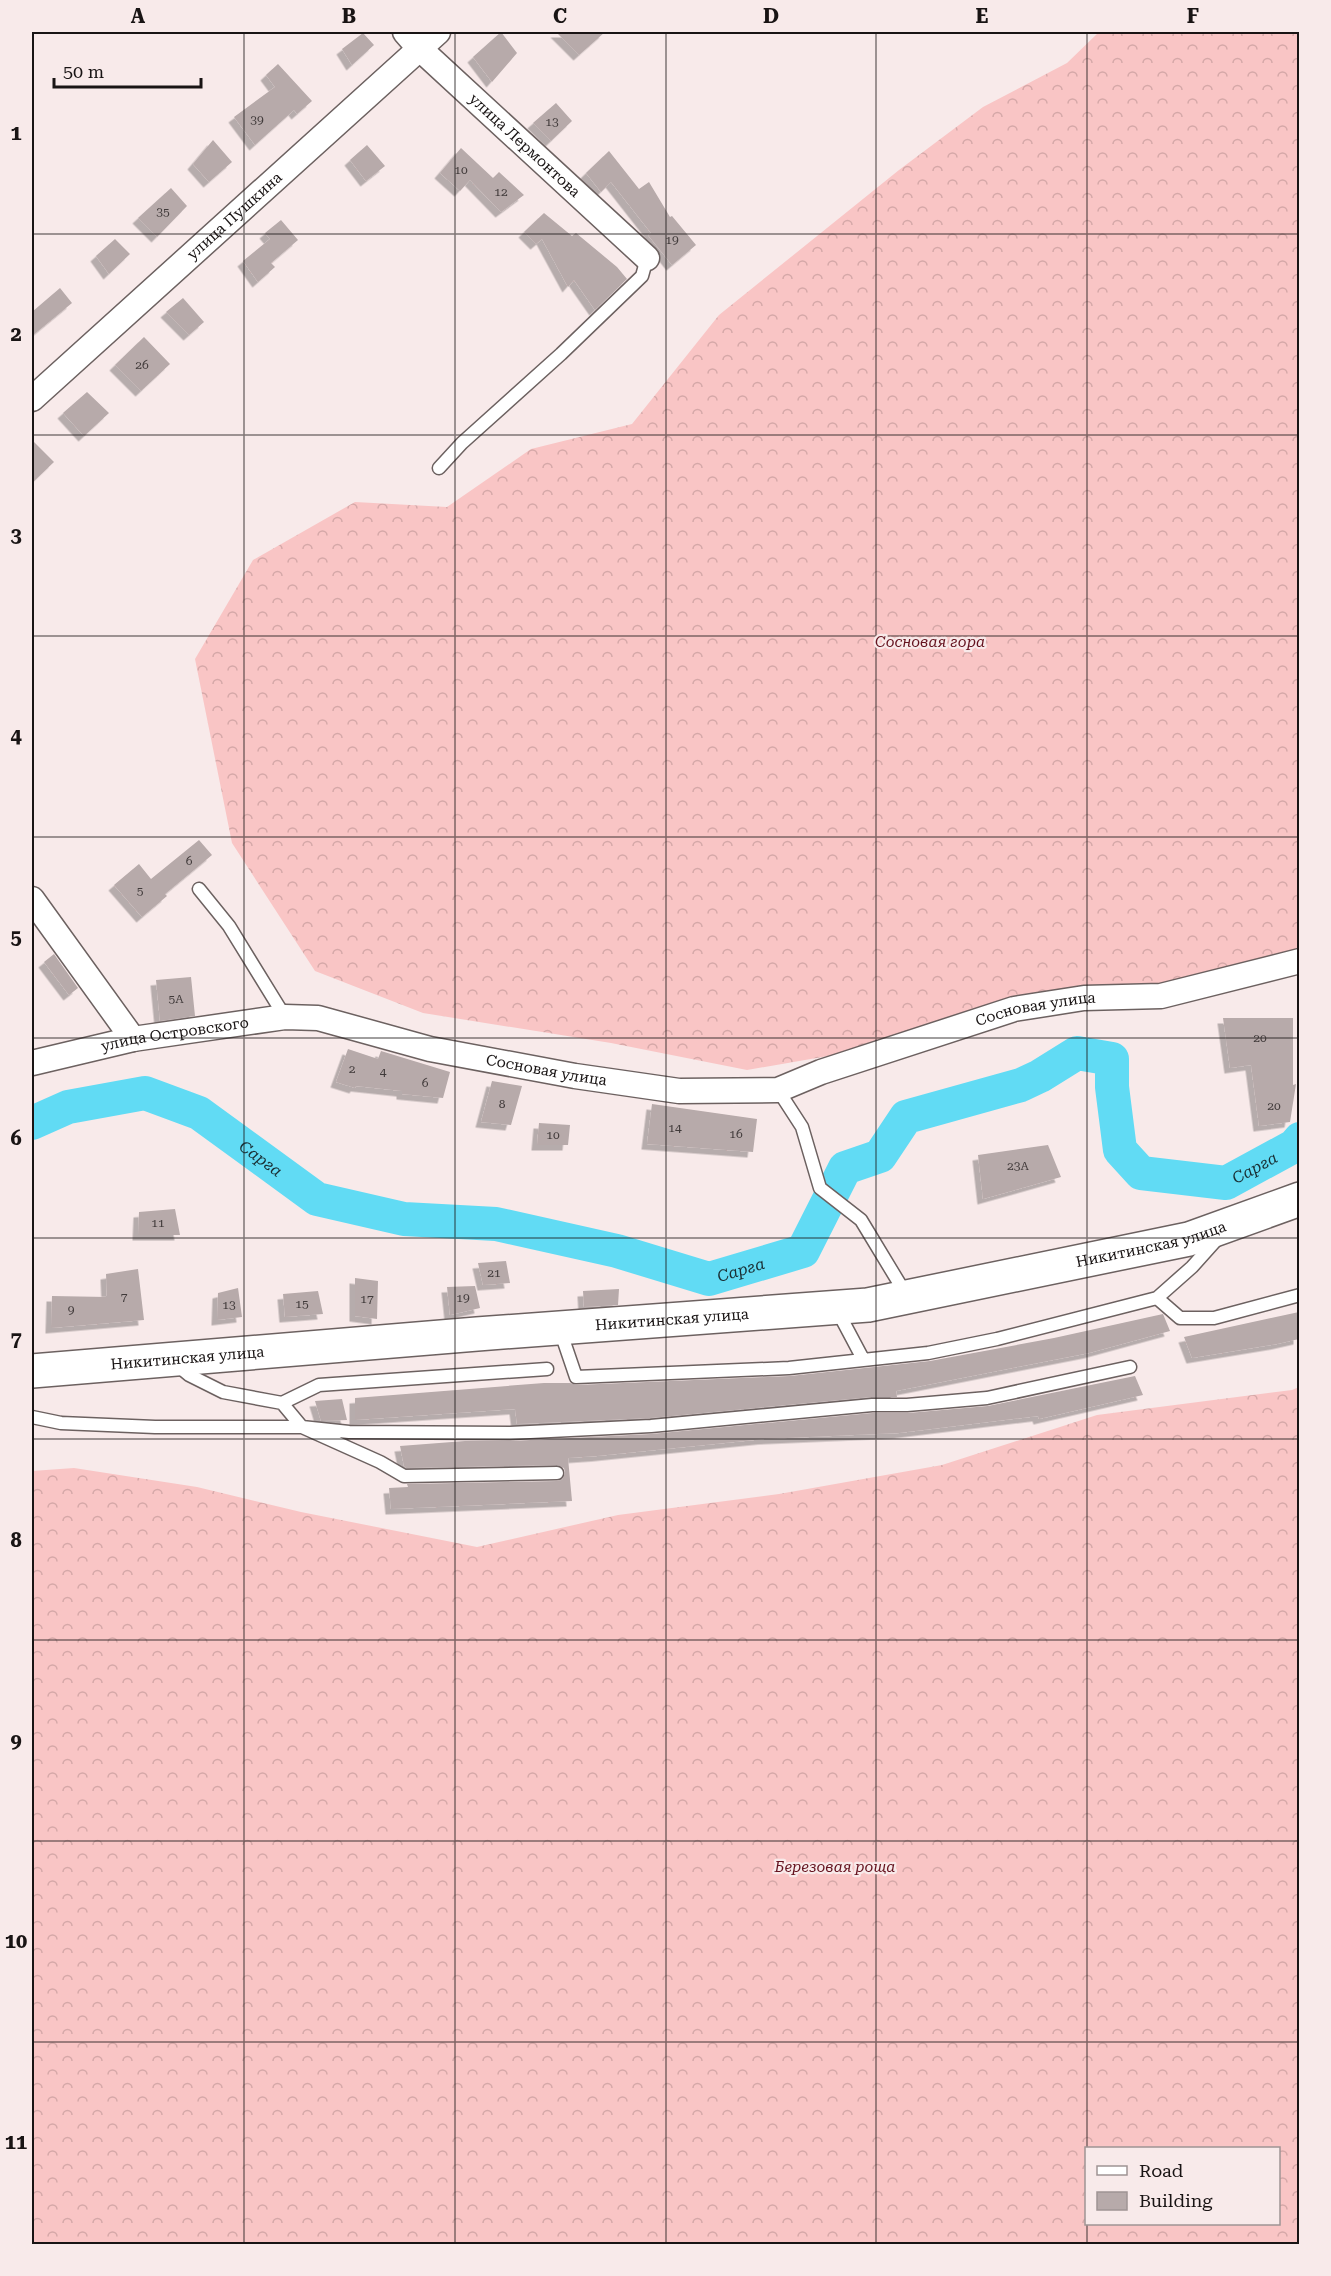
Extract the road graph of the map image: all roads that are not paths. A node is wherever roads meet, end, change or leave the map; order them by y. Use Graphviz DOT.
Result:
graph roads {
  1 [pos="438,32"];
  2 [pos="412,40"];
  3 [pos="646,258"];
  4 [pos="32,399"];
  5 [pos="439,468"];
  6 [pos="199,889"];
  7 [pos="32,899"];
  8 [pos="1299,961"];
  9 [pos="285,1017"];
  10 [pos="318,1018"];
  11 [pos="133,1039"];
  12 [pos="32,1063"];
  13 [pos="778,1090"];
  14 [pos="1297,1202"];
  15 [pos="1231,1224"];
  16 [pos="1299,1295"];
  17 [pos="908,1297"];
  18 [pos="1157,1298"];
  19 [pos="836,1307"];
  20 [pos="559,1328"];
  21 [pos="170,1359"];
  22 [pos="863,1359"];
  23 [pos="1130,1367"];
  24 [pos="547,1369"];
  25 [pos="32,1371"];
  26 [pos="282,1403"];
  27 [pos="32,1417"];
  28 [pos="302,1427"];
  29 [pos="557,1473"];
  1 -- 2 [label="street, улица Пушкина"];
  2 -- 3 [label="street, улица Лермонтова"];
  2 -- 4 [label="street, улица Пушкина"];
  3 -- 5 [label="lane"];
  6 -- 9 [label="lane"];
  7 -- 11 [label="street"];
  8 -- 13 [label="street, Сосновая улица"];
  9 -- 10 [label="street, улица Островского"];
  9 -- 11 [label="street, улица Островского"];
  10 -- 13 [label="street, Сосновая улица"];
  11 -- 12 [label="street, улица Островского"];
  13 -- 17 [label="lane"];
  14 -- 15 [label="street, Никитинская улица"];
  15 -- 17 [label="street, Никитинская улица"];
  15 -- 18 [label="lane"];
  16 -- 18 [label="lane"];
  17 -- 19 [label="street, Никитинская улица"];
  18 -- 22 [label="lane"];
  19 -- 20 [label="street, Никитинская улица"];
  19 -- 22 [label="lane"];
  20 -- 21 [label="street, Никитинская улица"];
  20 -- 22 [label="lane"];
  21 -- 25 [label="street, Никитинская улица"];
  21 -- 26 [label="lane"];
  23 -- 28 [label="lane"];
  24 -- 26 [label="lane"];
  26 -- 28 [label="lane"];
  27 -- 28 [label="lane"];
  28 -- 29 [label="lane"];
}
